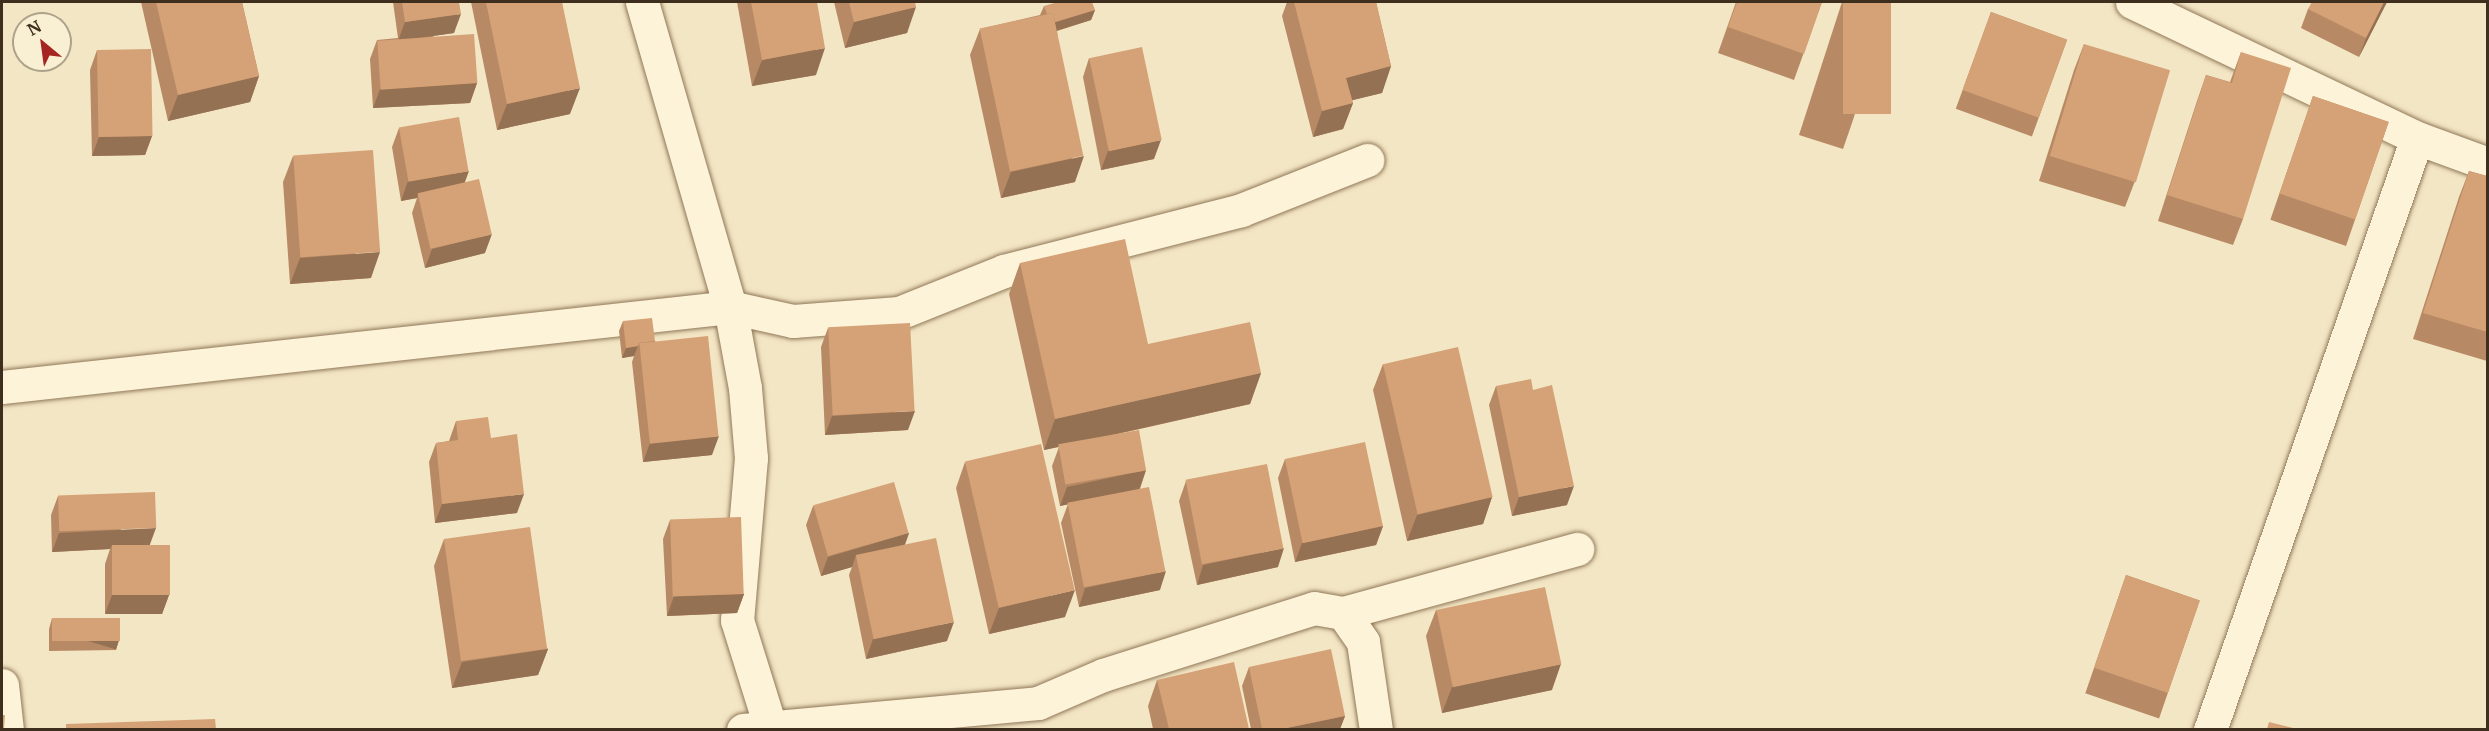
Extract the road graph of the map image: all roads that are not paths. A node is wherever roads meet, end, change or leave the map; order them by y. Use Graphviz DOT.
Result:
graph roads {
  1 [pos="642,2"];
  2 [pos="2133,2"];
  3 [pos="2417,138"];
  4 [pos="1367,160"];
  5 [pos="2487,164"];
  6 [pos="730,307"];
  7 [pos="2,387"];
  8 [pos="1577,549"];
  9 [pos="1343,613"];
  10 [pos="2,686"];
  11 [pos="757,728"];
  12 [pos="7,729"];
  13 [pos="1376,729"];
  14 [pos="2211,729"];
  1 -- 6 [label="street"];
  2 -- 3 [label="street"];
  3 -- 5 [label="street"];
  3 -- 14 [label="street"];
  4 -- 6 [label="street"];
  6 -- 7 [label="street"];
  6 -- 11 [label="street"];
  8 -- 9 [label="street"];
  9 -- 11 [label="street"];
  9 -- 13 [label="street"];
  10 -- 12 [label="street"];
}
